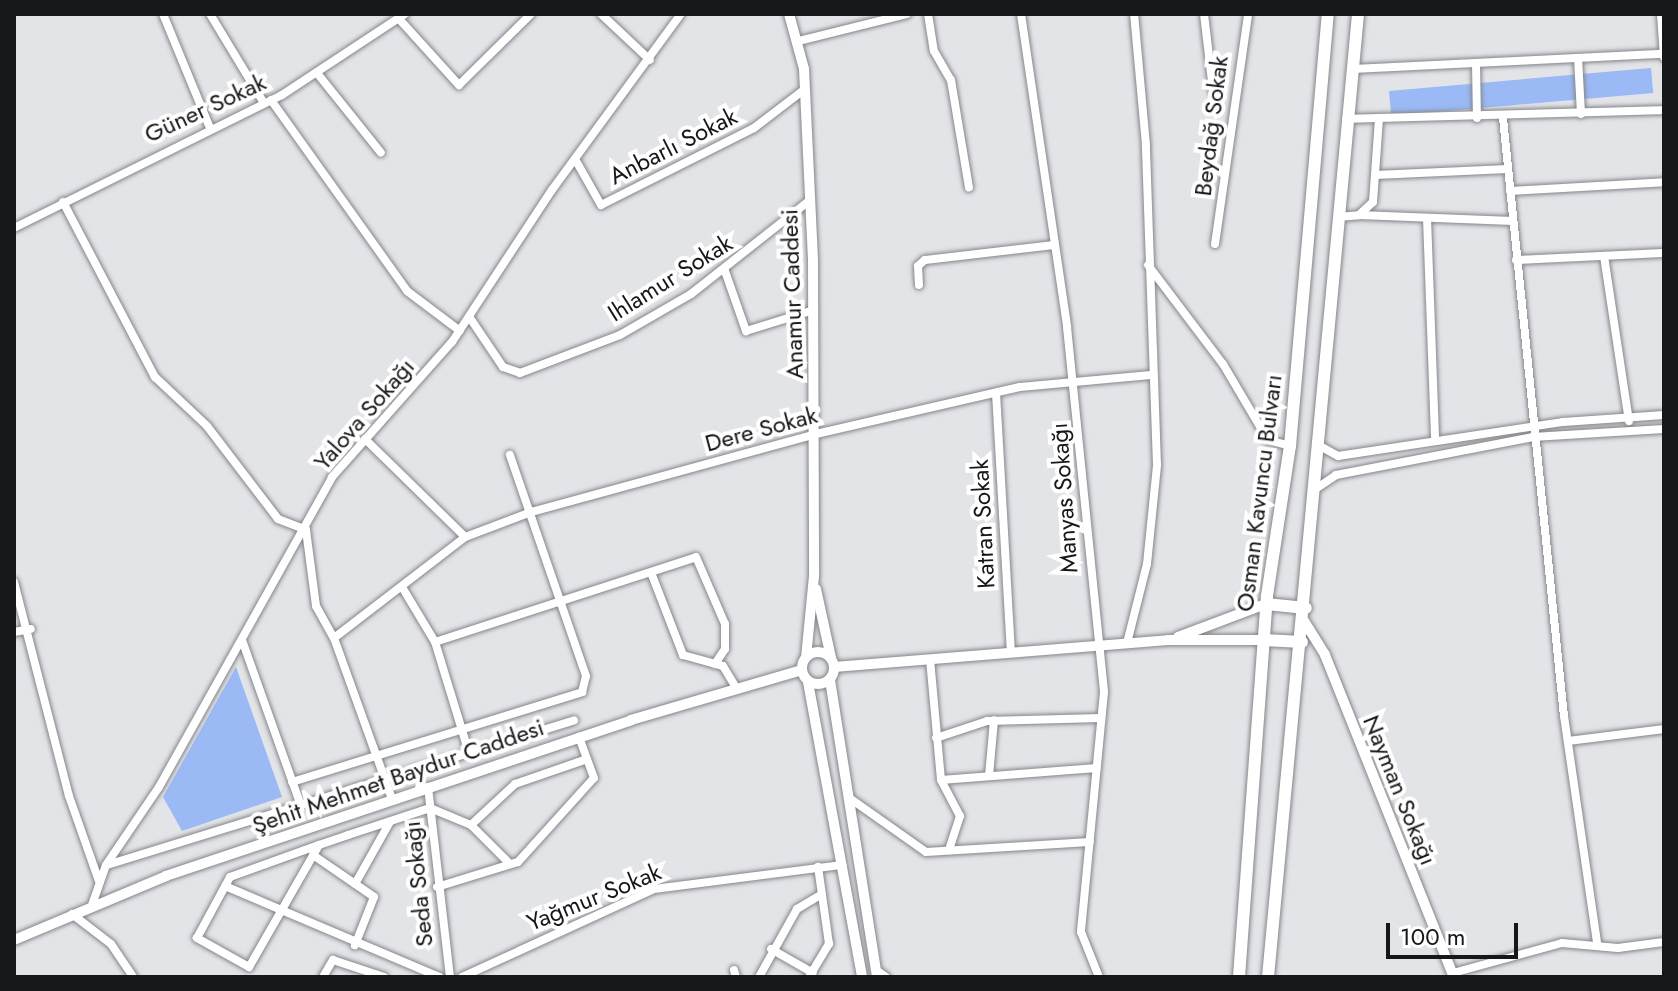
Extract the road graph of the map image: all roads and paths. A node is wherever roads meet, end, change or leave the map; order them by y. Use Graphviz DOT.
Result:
graph roads {
  1 [pos="163,14"];
  2 [pos="210,14"];
  3 [pos="531,14"];
  4 [pos="601,14"];
  5 [pos="681,14"];
  6 [pos="789,14"];
  7 [pos="907,14"];
  8 [pos="928,14"];
  9 [pos="1021,14"];
  10 [pos="1134,14"];
  11 [pos="1204,14"];
  12 [pos="1248,14"];
  13 [pos="1328,14"];
  14 [pos="1358,14"];
  15 [pos="1661,14"];
  16 [pos="403,17"];
  17 [pos="799,41"];
  18 [pos="1664,56"];
  19 [pos="1578,58"];
  20 [pos="650,60"];
  21 [pos="1476,63"];
  22 [pos="1352,69"];
  23 [pos="317,73"];
  24 [pos="805,89"];
  25 [pos="1213,90"];
  26 [pos="268,102"];
  27 [pos="1664,110"];
  28 [pos="1581,114"];
  29 [pos="1477,118"];
  30 [pos="1503,118"];
  31 [pos="1346,119"];
  32 [pos="1379,119"];
  33 [pos="210,128"];
  34 [pos="381,153"];
  35 [pos="575,159"];
  36 [pos="1508,169"];
  37 [pos="1375,175"];
  38 [pos="1664,182"];
  39 [pos="969,188"];
  40 [pos="1510,191"];
  41 [pos="810,200"];
  42 [pos="63,202"];
  43 [pos="1359,215"];
  44 [pos="1338,217"];
  45 [pos="1427,218"];
  46 [pos="1513,221"];
  47 [pos="14,228"];
  48 [pos="1215,244"];
  49 [pos="1054,245"];
  50 [pos="1664,253"];
  51 [pos="1604,256"];
  52 [pos="1516,260"];
  53 [pos="1148,264"];
  54 [pos="725,271"];
  55 [pos="919,285"];
  56 [pos="814,310"];
  57 [pos="470,318"];
  58 [pos="460,331"];
  59 [pos="1153,375"];
  60 [pos="1073,383"];
  61 [pos="996,393"];
  62 [pos="1664,415"];
  63 [pos="1629,417"];
  64 [pos="1532,427"];
  65 [pos="1664,429"];
  66 [pos="1628,431"];
  67 [pos="816,434"];
  68 [pos="1533,437"];
  69 [pos="365,439"];
  70 [pos="1435,441"];
  71 [pos="1290,446"];
  72 [pos="1320,446"];
  73 [pos="510,455"];
  74 [pos="1317,488"];
  75 [pos="531,512"];
  76 [pos="306,530"];
  77 [pos="465,537"];
  78 [pos="652,575"];
  79 [pos="814,576"];
  80 [pos="14,582"];
  81 [pos="402,587"];
  82 [pos="1266,604"];
  83 [pos="562,605"];
  84 [pos="1305,614"];
  85 [pos="31,629"];
  86 [pos="14,632"];
  87 [pos="334,638"];
  88 [pos="242,640"];
  89 [pos="1168,640"];
  90 [pos="1264,640"];
  91 [pos="435,642"];
  92 [pos="1302,642"];
  93 [pos="1127,643"];
  94 [pos="1095,645"];
  95 [pos="1011,652"];
  96 [pos="806,657"];
  97 [pos="930,659"];
  98 [pos="832,663"];
  99 [pos="715,664"];
  100 [pos="802,670"];
  101 [pos="830,680"];
  102 [pos="808,682"];
  103 [pos="736,688"];
  104 [pos="1101,718"];
  105 [pos="574,720"];
  106 [pos="994,720"];
  107 [pos="1664,729"];
  108 [pos="462,731"];
  109 [pos="579,737"];
  110 [pos="936,738"];
  111 [pos="1568,741"];
  112 [pos="469,753"];
  113 [pos="377,756"];
  114 [pos="587,759"];
  115 [pos="1097,768"];
  116 [pos="989,776"];
  117 [pos="385,779"];
  118 [pos="941,780"];
  119 [pos="292,782"];
  120 [pos="428,787"];
  121 [pos="845,795"];
  122 [pos="392,799"];
  123 [pos="301,806"];
  124 [pos="430,808"];
  125 [pos="390,821"];
  126 [pos="471,825"];
  127 [pos="1090,842"];
  128 [pos="319,845"];
  129 [pos="949,850"];
  130 [pos="313,855"];
  131 [pos="510,864"];
  132 [pos="106,865"];
  133 [pos="842,865"];
  134 [pos="818,867"];
  135 [pos="99,881"];
  136 [pos="355,884"];
  137 [pos="225,886"];
  138 [pos="437,887"];
  139 [pos="822,894"];
  140 [pos="92,905"];
  141 [pos="283,910"];
  142 [pos="72,914"];
  143 [pos="14,940"];
  144 [pos="1597,942"];
  145 [pos="1664,942"];
  146 [pos="355,945"];
  147 [pos="771,949"];
  148 [pos="877,974"];
  149 [pos="811,975"];
  150 [pos="1454,975"];
  151 [pos="133,977"];
  152 [pos="323,977"];
  153 [pos="384,977"];
  154 [pos="439,977"];
  155 [pos="450,977"];
  156 [pos="462,977"];
  157 [pos="759,977"];
  158 [pos="862,977"];
  159 [pos="886,977"];
  160 [pos="1099,977"];
  161 [pos="1239,977"];
  162 [pos="1268,977"];
  1 -- 33 [label="street"];
  2 -- 26 [label="street"];
  3 -- 16 [label="street"];
  4 -- 20 [label="street"];
  5 -- 20 [label="street, Yalova Sokağı"];
  6 -- 17 [label="street, Anamur Caddesi"];
  7 -- 17 [label="street"];
  8 -- 39 [label="street"];
  9 -- 49 [label="street, Manyas Sokağı"];
  10 -- 53 [label="street"];
  11 -- 25 [label="street"];
  12 -- 48 [label="street, Beydağ Sokak"];
  13 -- 71 [label="highway, Osman Kavuncu Bulvarı"];
  14 -- 22 [label="highway"];
  15 -- 18 [label="street"];
  16 -- 23 [label="street, Güner Sokak"];
  17 -- 24 [label="street, Anamur Caddesi"];
  18 -- 19 [label="street"];
  19 -- 21 [label="street"];
  19 -- 28 [label="street"];
  20 -- 35 [label="street, Yalova Sokağı"];
  21 -- 22 [label="street"];
  21 -- 29 [label="street"];
  22 -- 31 [label="highway"];
  23 -- 26 [label="street, Güner Sokak"];
  23 -- 34 [label="street"];
  24 -- 35 [label="street, Anbarlı Sokak"];
  24 -- 41 [label="street, Anamur Caddesi"];
  26 -- 33 [label="street, Güner Sokak"];
  26 -- 58 [label="street"];
  27 -- 28 [label="street"];
  28 -- 30 [label="street"];
  29 -- 30 [label="street"];
  29 -- 32 [label="street"];
  30 -- 36 [label="street"];
  31 -- 32 [label="street"];
  31 -- 44 [label="highway"];
  32 -- 37 [label="street"];
  33 -- 42 [label="street, Güner Sokak"];
  35 -- 57 [label="street, Yalova Sokağı"];
  36 -- 37 [label="street"];
  36 -- 40 [label="street"];
  37 -- 43 [label="street"];
  38 -- 40 [label="street"];
  40 -- 46 [label="street"];
  41 -- 54 [label="street, Ihlamur Sokak"];
  41 -- 56 [label="street, Anamur Caddesi"];
  42 -- 47 [label="street, Güner Sokak"];
  42 -- 76 [label="street"];
  43 -- 44 [label="street"];
  43 -- 45 [label="street"];
  44 -- 72 [label="highway"];
  45 -- 46 [label="street"];
  45 -- 70 [label="street"];
  46 -- 52 [label="street"];
  49 -- 55 [label="street"];
  49 -- 60 [label="street, Manyas Sokağı"];
  50 -- 51 [label="street"];
  51 -- 52 [label="street"];
  51 -- 63 [label="street"];
  52 -- 64 [label="street"];
  53 -- 59 [label="street"];
  53 -- 71 [label="street"];
  54 -- 56 [label="street"];
  54 -- 57 [label="street, Ihlamur Sokak"];
  56 -- 67 [label="street, Anamur Caddesi"];
  57 -- 58 [label="street, Yalova Sokağı"];
  58 -- 69 [label="street, Yalova Sokağı"];
  59 -- 60 [label="street, Dere Sokak"];
  59 -- 93 [label="street"];
  60 -- 61 [label="street, Dere Sokak"];
  60 -- 94 [label="street, Manyas Sokağı"];
  61 -- 67 [label="street, Dere Sokak"];
  61 -- 95 [label="street, Katran Sokak"];
  62 -- 63 [label="street"];
  63 -- 64 [label="street"];
  63 -- 66 [label="street"];
  64 -- 68 [label="street"];
  64 -- 70 [label="street"];
  65 -- 66 [label="street"];
  66 -- 68 [label="street"];
  67 -- 75 [label="street, Dere Sokak"];
  67 -- 79 [label="street, Anamur Caddesi"];
  68 -- 74 [label="street"];
  68 -- 111 [label="street"];
  69 -- 76 [label="street, Yalova Sokağı"];
  69 -- 77 [label="street"];
  70 -- 72 [label="street"];
  71 -- 82 [label="highway, Osman Kavuncu Bulvarı"];
  72 -- 74 [label="highway"];
  73 -- 75 [label="street"];
  74 -- 84 [label="highway"];
  75 -- 77 [label="street, Dere Sokak"];
  75 -- 83 [label="street"];
  76 -- 87 [label="street"];
  76 -- 88 [label="street, Yalova Sokağı"];
  77 -- 81 [label="street, Dere Sokak"];
  78 -- 83 [label="street"];
  78 -- 99 [label="street"];
  78 -- 99 [label="street"];
  79 -- 96 [label="street"];
  79 -- 98 [label="street"];
  80 -- 85 [label="street"];
  81 -- 87 [label="street, Dere Sokak"];
  81 -- 91 [label="street"];
  82 -- 84 [label="highway"];
  82 -- 89 [label="street"];
  82 -- 90 [label="highway, Osman Kavuncu Bulvarı"];
  83 -- 91 [label="street"];
  83 -- 108 [label="street"];
  84 -- 92 [label="highway"];
  84 -- 150 [label="street, Nayman Sokağı"];
  85 -- 86 [label="street"];
  85 -- 135 [label="street"];
  87 -- 113 [label="street"];
  88 -- 119 [label="street"];
  88 -- 132 [label="street, Yalova Sokağı"];
  89 -- 90 [label="street"];
  89 -- 93 [label="street"];
  90 -- 92 [label="highway"];
  90 -- 161 [label="highway, Osman Kavuncu Bulvarı"];
  91 -- 108 [label="street"];
  92 -- 162 [label="highway"];
  93 -- 94 [label="street"];
  94 -- 95 [label="street"];
  94 -- 104 [label="street, Manyas Sokağı"];
  95 -- 97 [label="street"];
  96 -- 98 [label="street"];
  96 -- 100 [label="street"];
  97 -- 98 [label="street"];
  97 -- 110 [label="street"];
  98 -- 101 [label="street"];
  99 -- 103 [label="street"];
  100 -- 102 [label="street"];
  100 -- 103 [label="street, Şehit Mehmet Baydur Caddesi"];
  101 -- 102 [label="street"];
  101 -- 121 [label="street"];
  102 -- 133 [label="street"];
  103 -- 109 [label="street, Şehit Mehmet Baydur Caddesi"];
  104 -- 106 [label="street"];
  104 -- 115 [label="street, Manyas Sokağı"];
  105 -- 112 [label="street"];
  106 -- 110 [label="street"];
  106 -- 116 [label="street"];
  107 -- 111 [label="street"];
  108 -- 112 [label="street"];
  108 -- 113 [label="street"];
  109 -- 114 [label="street"];
  109 -- 120 [label="street, Şehit Mehmet Baydur Caddesi"];
  110 -- 118 [label="street"];
  111 -- 144 [label="street"];
  112 -- 117 [label="street"];
  113 -- 117 [label="street"];
  113 -- 119 [label="street"];
  114 -- 126 [label="street"];
  114 -- 131 [label="street"];
  115 -- 116 [label="street"];
  115 -- 127 [label="street, Manyas Sokağı"];
  116 -- 118 [label="street"];
  117 -- 122 [label="street"];
  117 -- 123 [label="street"];
  118 -- 129 [label="street"];
  119 -- 123 [label="street"];
  120 -- 122 [label="street, Şehit Mehmet Baydur Caddesi"];
  120 -- 124 [label="street, Seda Sokağı"];
  121 -- 129 [label="street"];
  121 -- 148 [label="street"];
  122 -- 140 [label="street, Şehit Mehmet Baydur Caddesi"];
  123 -- 132 [label="street"];
  124 -- 125 [label="street"];
  124 -- 126 [label="street"];
  124 -- 138 [label="street, Seda Sokağı"];
  125 -- 128 [label="street"];
  125 -- 136 [label="street"];
  126 -- 131 [label="street"];
  127 -- 129 [label="street"];
  127 -- 160 [label="street, Manyas Sokağı"];
  128 -- 130 [label="street"];
  128 -- 137 [label="street"];
  130 -- 136 [label="street"];
  130 -- 141 [label="street"];
  131 -- 138 [label="street"];
  132 -- 135 [label="street, Yalova Sokağı"];
  133 -- 134 [label="street, Yağmur Sokak"];
  133 -- 158 [label="street"];
  134 -- 139 [label="street"];
  134 -- 156 [label="street, Yağmur Sokak"];
  135 -- 140 [label="street, Yalova Sokağı"];
  136 -- 146 [label="street"];
  137 -- 141 [label="street"];
  137 -- 141 [label="street"];
  138 -- 155 [label="street, Seda Sokağı"];
  139 -- 147 [label="street"];
  139 -- 149 [label="street"];
  140 -- 142 [label="street, Şehit Mehmet Baydur Caddesi"];
  141 -- 146 [label="street"];
  142 -- 143 [label="street, Şehit Mehmet Baydur Caddesi"];
  142 -- 151 [label="street"];
  144 -- 145 [label="street"];
  144 -- 150 [label="street"];
  146 -- 154 [label="street"];
  147 -- 149 [label="street"];
  147 -- 157 [label="street"];
  148 -- 159 [label="street"];
  152 -- 153 [label="street"];
}
